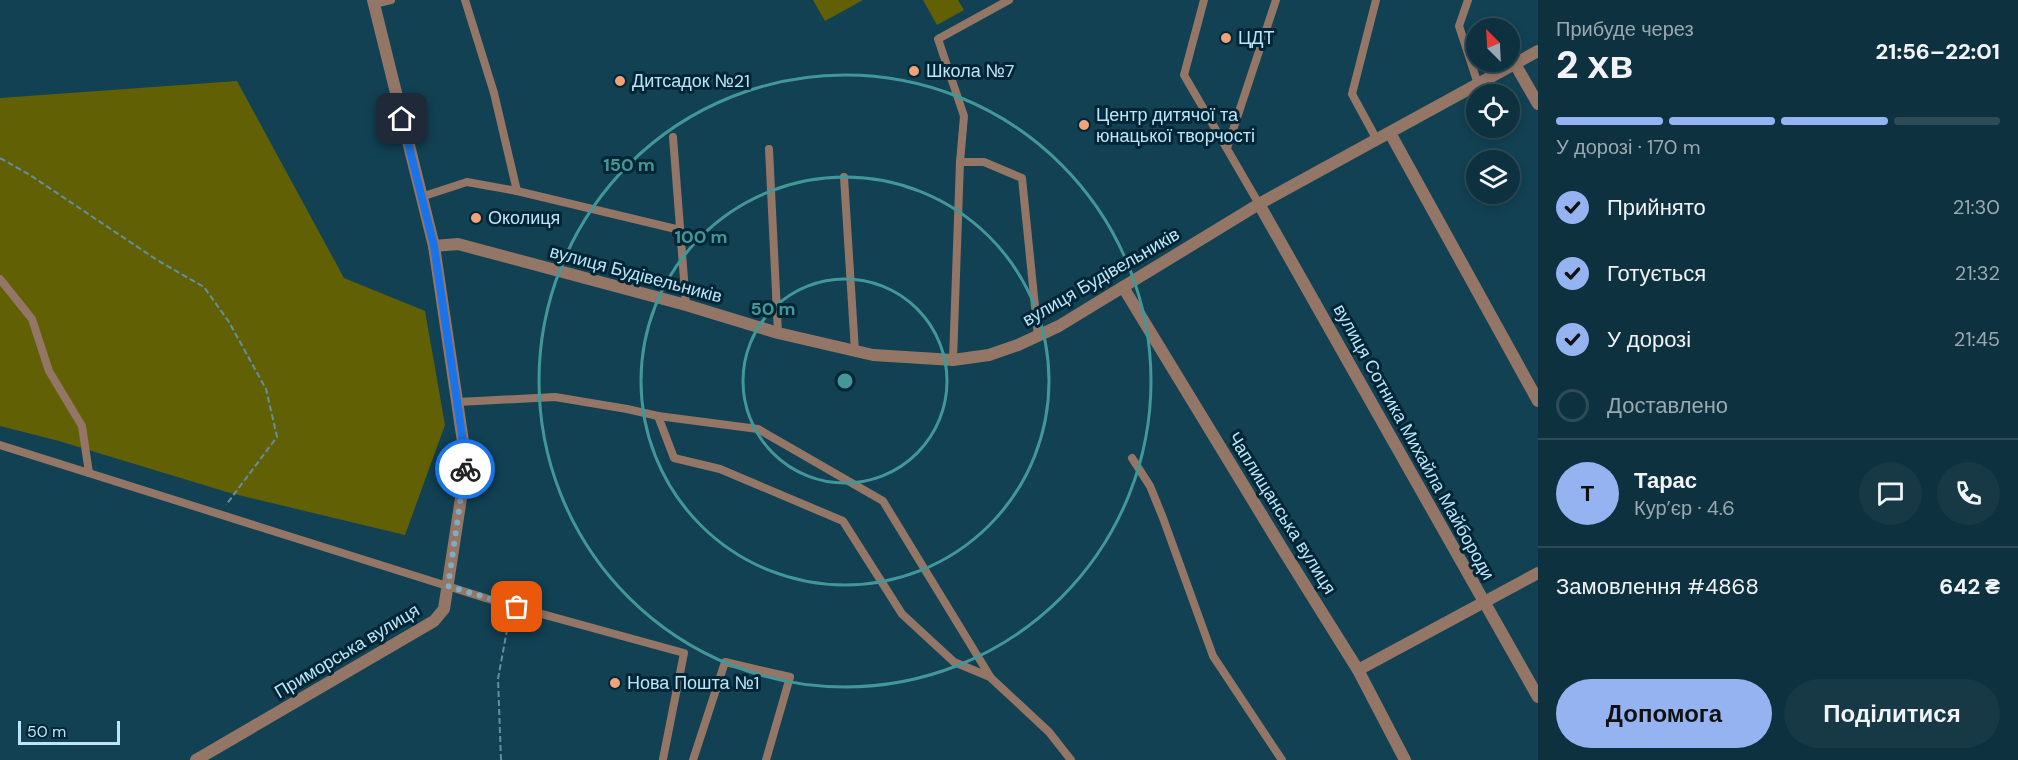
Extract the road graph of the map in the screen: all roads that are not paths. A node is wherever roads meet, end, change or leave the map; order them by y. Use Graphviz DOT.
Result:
graph roads {
  1 [pos="391,0"];
  2 [pos="465,0"];
  3 [pos="1009,0"];
  4 [pos="1204,0"];
  5 [pos="1276,0"];
  6 [pos="1376,0"];
  7 [pos="1468,0"];
  8 [pos="374,2"];
  9 [pos="1538,51"];
  10 [pos="1520,61"];
  11 [pos="1500,72"];
  12 [pos="1520,72"];
  13 [pos="1478,84"];
  14 [pos="1466,91"];
  15 [pos="1538,104"];
  16 [pos="1390,133"];
  17 [pos="673,137"];
  18 [pos="1377,140"];
  19 [pos="1227,148"];
  20 [pos="769,149"];
  21 [pos="960,162"];
  22 [pos="844,177"];
  23 [pos="517,191"];
  24 [pos="421,196"];
  25 [pos="1259,204"];
  26 [pos="680,230"];
  27 [pos="434,246"];
  28 [pos="0,279"];
  29 [pos="1123,287"];
  30 [pos="686,305"];
  31 [pos="778,333"];
  32 [pos="1038,336"];
  33 [pos="855,351"];
  34 [pos="953,360"];
  35 [pos="1538,401"];
  36 [pos="458,402"];
  37 [pos="658,416"];
  38 [pos="0,445"];
  39 [pos="1132,458"];
  40 [pos="89,473"];
  41 [pos="1538,573"];
  42 [pos="448,586"];
  43 [pos="1484,602"];
  44 [pos="1358,670"];
  45 [pos="991,678"];
  46 [pos="1538,697"];
  47 [pos="663,759"];
  48 [pos="196,760"];
  49 [pos="693,760"];
  50 [pos="766,760"];
  51 [pos="1071,760"];
  52 [pos="1282,760"];
  53 [pos="1405,760"];
  1 -- 8 [label="lane"];
  2 -- 23 [label="lane"];
  3 -- 21 [label="lane"];
  4 -- 19 [label="lane"];
  5 -- 19 [label="lane"];
  6 -- 18 [label="lane"];
  7 -- 13 [label="lane"];
  8 -- 24 [label="street, Приморська вулиця"];
  9 -- 10 [label="street, вулиця Будівельників"];
  11 -- 13 [label="street, вулиця Будівельників"];
  12 -- 15 [label="street"];
  14 -- 16 [label="street, вулиця Будівельників"];
  16 -- 18 [label="street, вулиця Будівельників"];
  16 -- 35 [label="street"];
  17 -- 26 [label="lane"];
  18 -- 25 [label="street, вулиця Будівельників"];
  19 -- 25 [label="lane"];
  20 -- 31 [label="lane"];
  21 -- 32 [label="lane"];
  21 -- 34 [label="lane"];
  22 -- 33 [label="lane"];
  23 -- 24 [label="lane"];
  23 -- 26 [label="lane"];
  24 -- 27 [label="street, Приморська вулиця"];
  25 -- 29 [label="street, вулиця Будівельників"];
  25 -- 43 [label="street, вулиця Сотника Михайла Майбороди"];
  26 -- 30 [label="lane"];
  27 -- 30 [label="street, вулиця Будівельників"];
  27 -- 36 [label="street, Приморська вулиця"];
  28 -- 40 [label="lane"];
  29 -- 32 [label="street, вулиця Будівельників"];
  29 -- 44 [label="street, Чаплищанська вулиця"];
  30 -- 31 [label="street, вулиця Будівельників"];
  31 -- 33 [label="street, вулиця Будівельників"];
  32 -- 34 [label="street, вулиця Будівельників"];
  33 -- 34 [label="street, вулиця Будівельників"];
  36 -- 37 [label="lane"];
  36 -- 42 [label="street, Приморська вулиця"];
  37 -- 45 [label="lane"];
  37 -- 45 [label="lane"];
  38 -- 40 [label="lane"];
  39 -- 52 [label="lane"];
  40 -- 42 [label="lane"];
  41 -- 43 [label="street"];
  42 -- 47 [label="lane"];
  42 -- 48 [label="street, Приморська вулиця"];
  43 -- 44 [label="street"];
  43 -- 46 [label="street, вулиця Сотника Михайла Майбороди"];
  44 -- 53 [label="street, Чаплищанська вулиця"];
  45 -- 51 [label="lane"];
  49 -- 50 [label="lane"];
}
